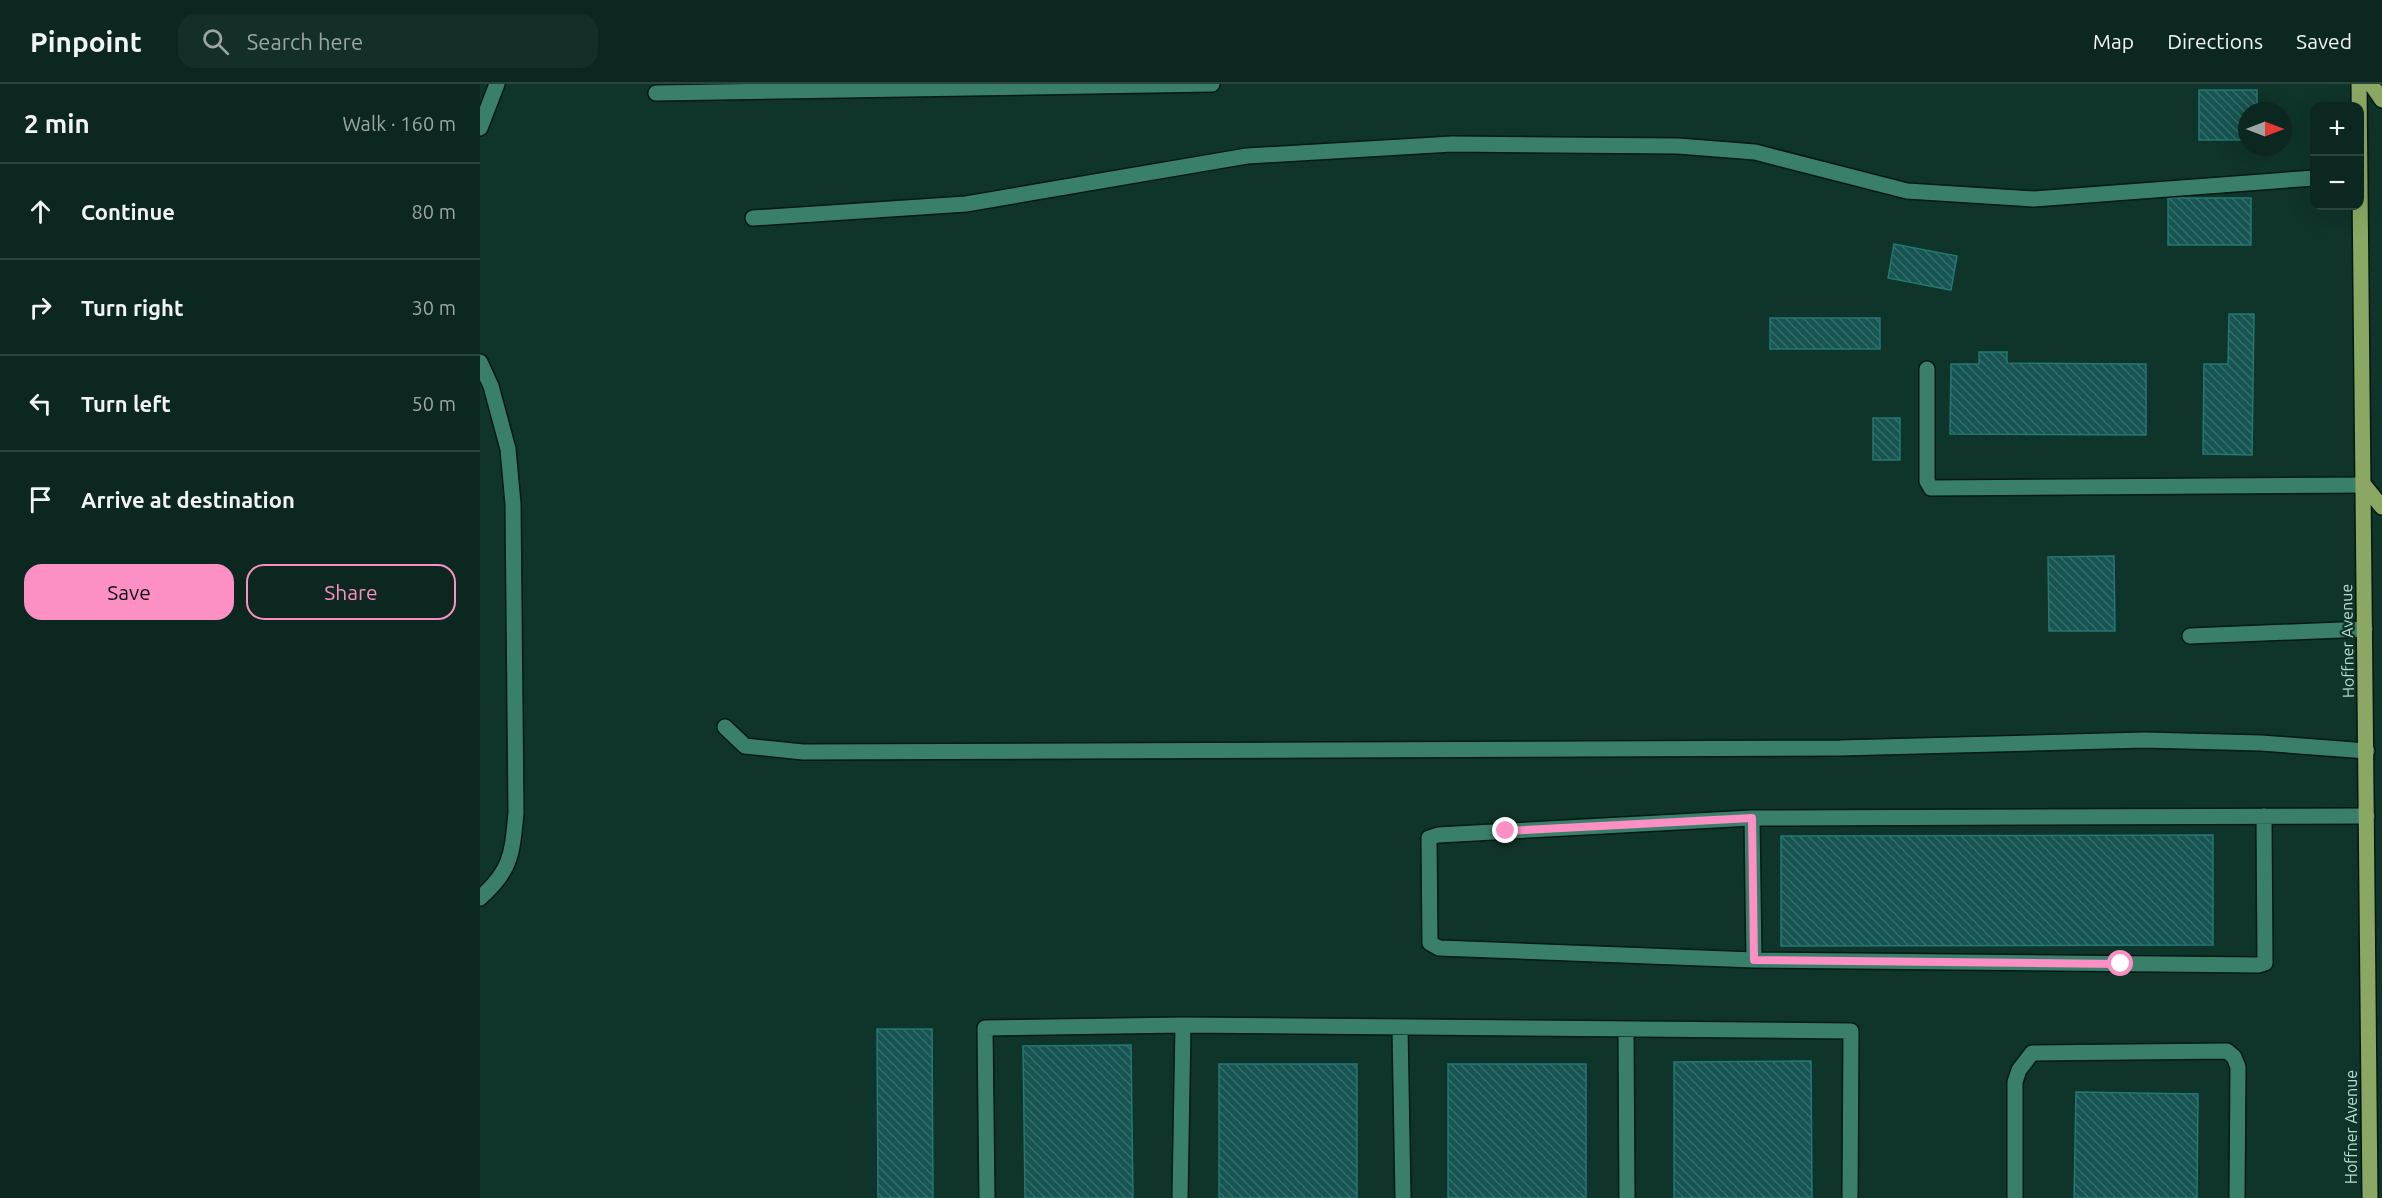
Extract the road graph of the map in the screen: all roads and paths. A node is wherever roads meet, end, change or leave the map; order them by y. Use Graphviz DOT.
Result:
graph roads {
  1 [pos="497,84"];
  2 [pos="1212,84"];
  3 [pos="2360,84"];
  4 [pos="2371,84"];
  5 [pos="656,93"];
  6 [pos="2382,100"];
  7 [pos="480,128"];
  8 [pos="2360,156"];
  9 [pos="2310,178"];
  10 [pos="2360,210"];
  11 [pos="753,219"];
  12 [pos="480,362"];
  13 [pos="1927,369"];
  14 [pos="2364,484"];
  15 [pos="2382,507"];
  16 [pos="2365,629"];
  17 [pos="2190,636"];
  18 [pos="724,727"];
  19 [pos="2367,752"];
  20 [pos="2264,816"];
  21 [pos="2367,816"];
  22 [pos="1752,818"];
  23 [pos="480,898"];
  24 [pos="1754,960"];
  25 [pos="1183,1026"];
  26 [pos="1400,1027"];
  27 [pos="1626,1029"];
  28 [pos="987,1198"];
  29 [pos="1180,1198"];
  30 [pos="1403,1198"];
  31 [pos="1627,1198"];
  32 [pos="1850,1198"];
  33 [pos="2015,1198"];
  34 [pos="2237,1198"];
  35 [pos="2370,1198"];
  1 -- 7 [label="street"];
  2 -- 5 [label="street"];
  3 -- 8 [label="main road, Hoffner Avenue"];
  4 -- 6 [label="main road"];
  9 -- 11 [label="street"];
  10 -- 14 [label="main road, Hoffner Avenue"];
  12 -- 23 [label="street"];
  13 -- 14 [label="street"];
  14 -- 15 [label="main road"];
  14 -- 16 [label="main road, Hoffner Avenue"];
  16 -- 17 [label="street"];
  16 -- 19 [label="main road, Hoffner Avenue"];
  18 -- 19 [label="street"];
  19 -- 21 [label="main road, Hoffner Avenue"];
  20 -- 21 [label="street"];
  20 -- 22 [label="street"];
  20 -- 24 [label="street"];
  21 -- 35 [label="main road, Hoffner Avenue"];
  22 -- 24 [label="street"];
  22 -- 24 [label="street"];
  25 -- 26 [label="street"];
  25 -- 28 [label="street"];
  25 -- 29 [label="street"];
  26 -- 27 [label="street"];
  26 -- 30 [label="street"];
  27 -- 31 [label="street"];
  27 -- 32 [label="street"];
  33 -- 34 [label="street"];
}
